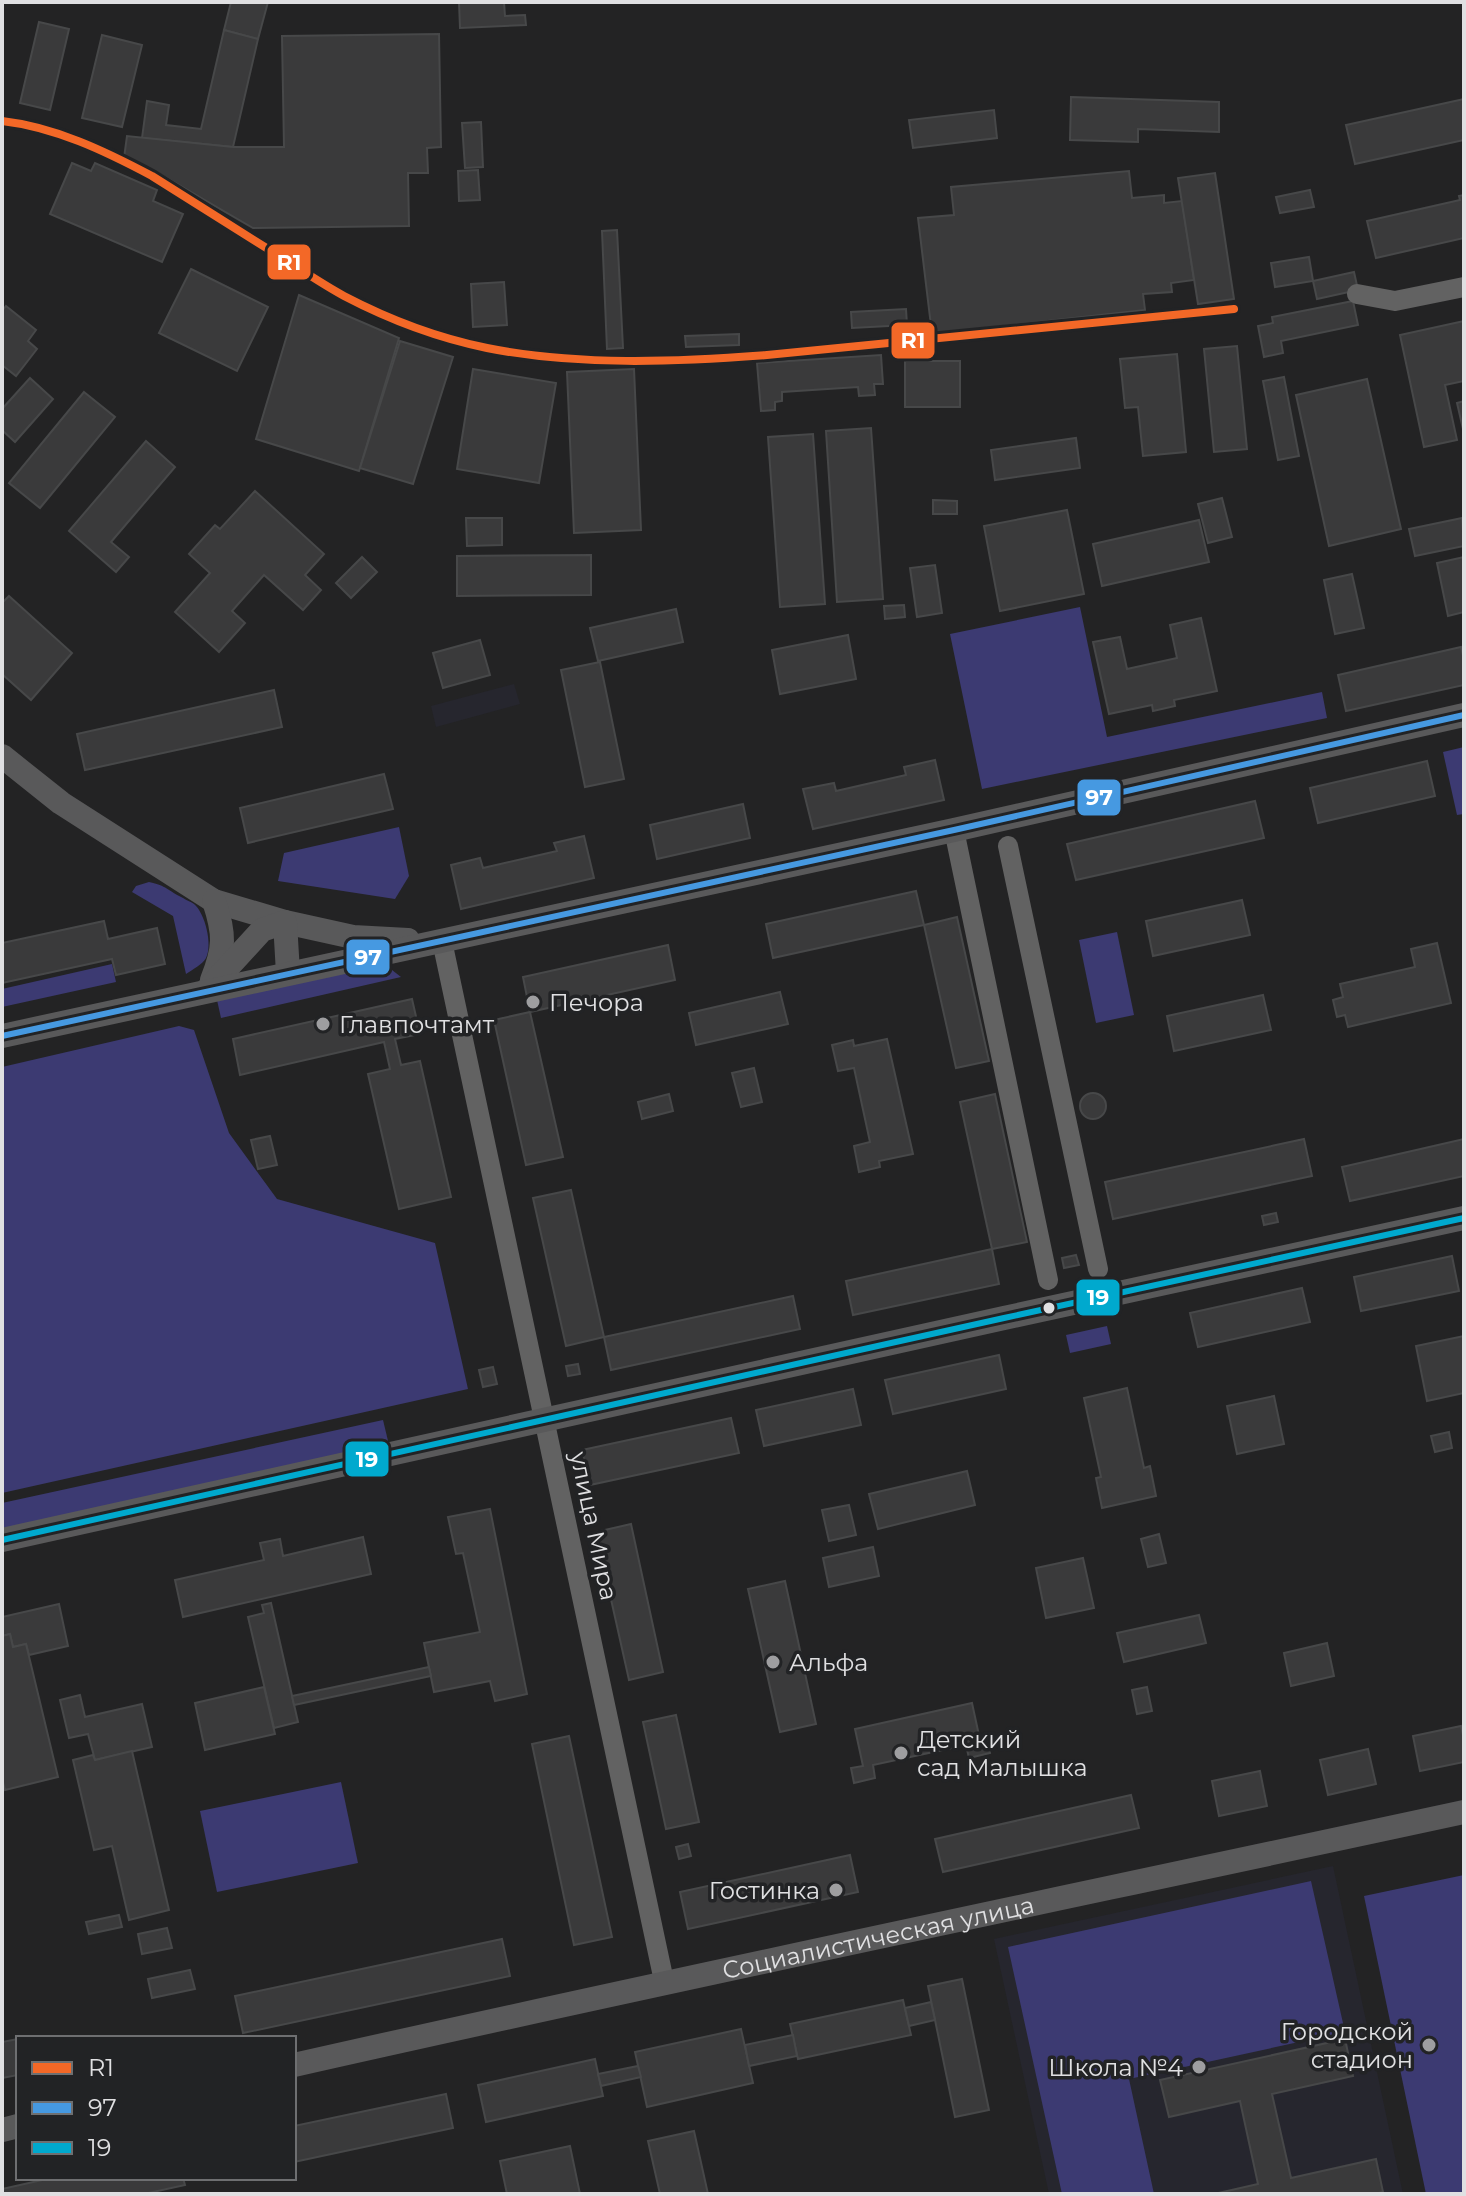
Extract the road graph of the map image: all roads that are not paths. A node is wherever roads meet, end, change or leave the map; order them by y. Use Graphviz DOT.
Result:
graph roads {
  1 [pos="1464,287"];
  2 [pos="1357,294"];
  3 [pos="1464,715"];
  4 [pos="2,756"];
  5 [pos="954,830"];
  6 [pos="1008,846"];
  7 [pos="214,901"];
  8 [pos="285,922"];
  9 [pos="259,934"];
  10 [pos="442,941"];
  11 [pos="287,961"];
  12 [pos="207,990"];
  13 [pos="2,1036"];
  14 [pos="1464,1218"];
  15 [pos="1098,1269"];
  16 [pos="1048,1280"];
  17 [pos="545,1420"];
  18 [pos="2,1540"];
  19 [pos="1464,1812"];
  20 [pos="664,1981"];
  21 [pos="296,2065"];
  1 -- 2 [label="street"];
  3 -- 5 [label="main road"];
  4 -- 7 [label="main road"];
  5 -- 10 [label="main road"];
  5 -- 16 [label="street"];
  6 -- 15 [label="street"];
  7 -- 8 [label="main road"];
  7 -- 9 [label="main road"];
  7 -- 12 [label="main road"];
  8 -- 9 [label="main road"];
  8 -- 10 [label="main road"];
  8 -- 11 [label="main road"];
  9 -- 11 [label="main road"];
  9 -- 12 [label="main road"];
  10 -- 11 [label="main road"];
  10 -- 17 [label="street, улица Мира"];
  11 -- 12 [label="main road"];
  12 -- 13 [label="main road"];
  14 -- 17 [label="main road"];
  17 -- 18 [label="main road"];
  17 -- 20 [label="street, улица Мира"];
  19 -- 20 [label="main road, Социалистическая улица"];
  20 -- 21 [label="main road, Социалистическая улица"];
}
